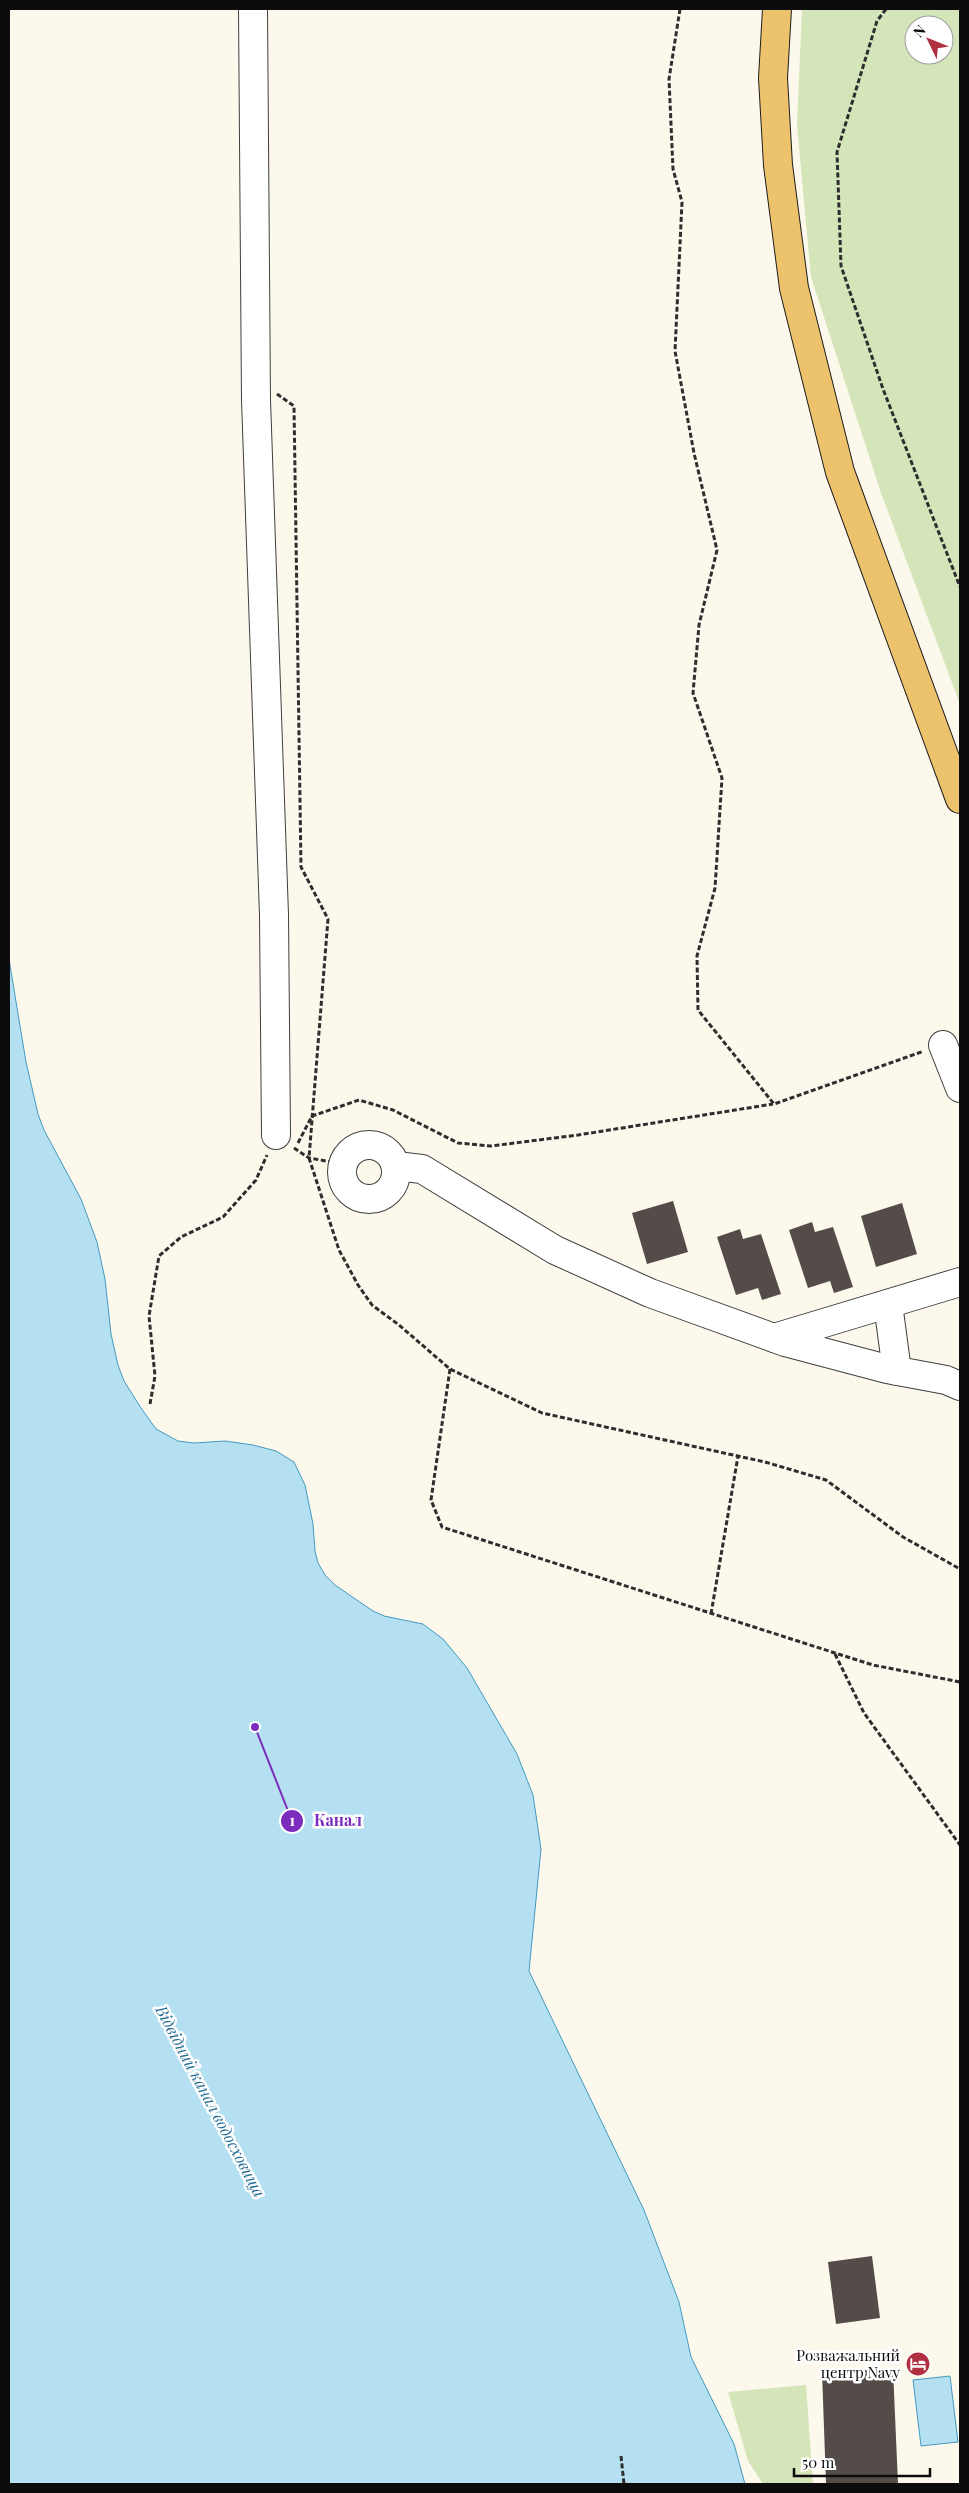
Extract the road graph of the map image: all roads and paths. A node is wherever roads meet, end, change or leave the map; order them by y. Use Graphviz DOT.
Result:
graph roads {
  1 [pos="252,9"];
  2 [pos="680,9"];
  3 [pos="777,9"];
  4 [pos="886,9"];
  5 [pos="256,378"];
  6 [pos="960,587"];
  7 [pos="960,799"];
  8 [pos="943,1045"];
  9 [pos="960,1088"];
  10 [pos="774,1104"];
  11 [pos="312,1116"];
  12 [pos="286,1142"];
  13 [pos="310,1158"];
  14 [pos="343,1164"];
  15 [pos="396,1166"];
  16 [pos="960,1282"];
  17 [pos="888,1304"];
  18 [pos="774,1338"];
  19 [pos="450,1369"];
  20 [pos="897,1371"];
  21 [pos="960,1386"];
  22 [pos="150,1404"];
  23 [pos="738,1456"];
  24 [pos="960,1569"];
  25 [pos="711,1614"];
  26 [pos="835,1654"];
  27 [pos="960,1682"];
  28 [pos="960,1845"];
  29 [pos="621,2456"];
  30 [pos="624,2484"];
  1 -- 5 [label="lane"];
  2 -- 10 [label="path"];
  3 -- 7 [label="main road"];
  4 -- 6 [label="path"];
  5 -- 11 [label="path"];
  5 -- 12 [label="lane"];
  8 -- 9 [label="lane"];
  8 -- 10 [label="path"];
  10 -- 11 [label="path"];
  11 -- 12 [label="path"];
  11 -- 13 [label="path"];
  12 -- 13 [label="path"];
  12 -- 22 [label="path"];
  13 -- 14 [label="path"];
  13 -- 19 [label="path"];
  14 -- 15 [label="lane"];
  14 -- 15 [label="lane"];
  15 -- 18 [label="lane"];
  16 -- 17 [label="lane"];
  17 -- 18 [label="lane"];
  17 -- 20 [label="lane"];
  18 -- 20 [label="lane"];
  19 -- 23 [label="path"];
  19 -- 25 [label="path"];
  20 -- 21 [label="lane"];
  23 -- 24 [label="path"];
  23 -- 25 [label="path"];
  25 -- 26 [label="path"];
  26 -- 27 [label="path"];
  26 -- 28 [label="path"];
  29 -- 30 [label="path"];
}
